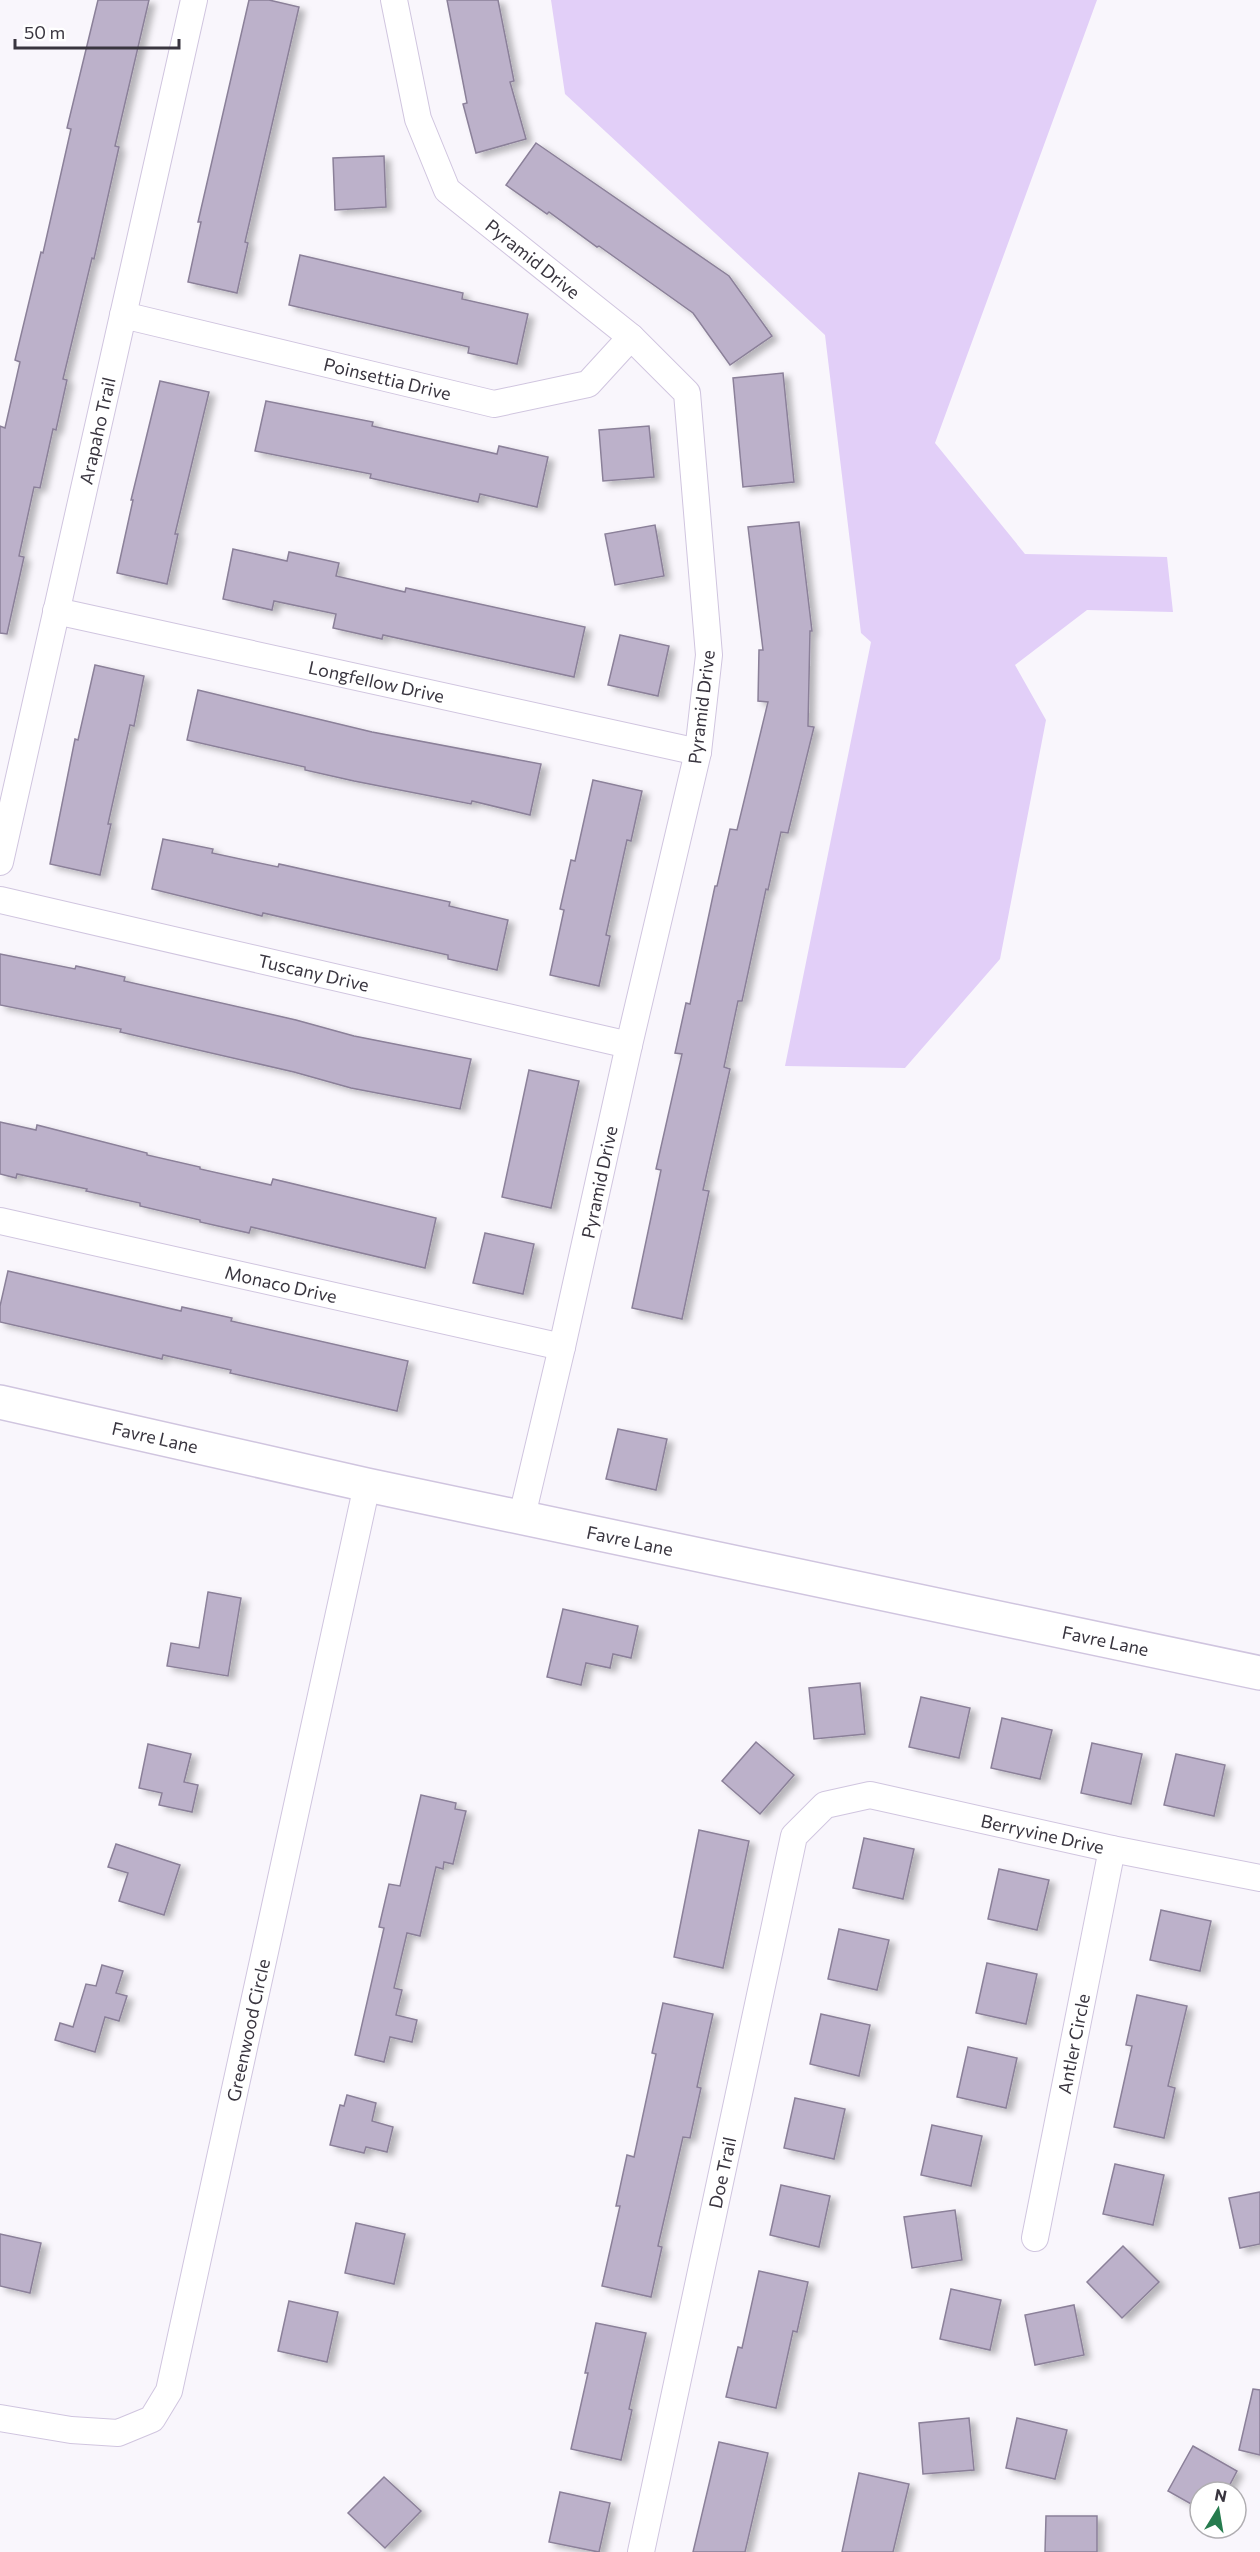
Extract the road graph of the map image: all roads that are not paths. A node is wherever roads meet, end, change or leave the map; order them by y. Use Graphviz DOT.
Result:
graph roads {
  1 [pos="194,0"];
  2 [pos="394,0"];
  3 [pos="123,315"];
  4 [pos="631,337"];
  5 [pos="56,611"];
  6 [pos="698,752"];
  7 [pos="0,862"];
  8 [pos="0,900"];
  9 [pos="628,1045"];
  10 [pos="0,1221"];
  11 [pos="562,1347"];
  12 [pos="0,1402"];
  13 [pos="367,1485"];
  14 [pos="522,1516"];
  15 [pos="1260,1673"];
  16 [pos="825,1805"];
  17 [pos="1112,1849"];
  18 [pos="1260,1878"];
  19 [pos="1035,2238"];
  20 [pos="0,2418"];
  21 [pos="641,2552"];
  1 -- 3 [label="street, Arapaho Trail"];
  2 -- 4 [label="street, Pyramid Drive"];
  3 -- 4 [label="street, Poinsettia Drive"];
  3 -- 5 [label="street, Arapaho Trail"];
  4 -- 6 [label="street, Pyramid Drive"];
  5 -- 6 [label="street, Longfellow Drive"];
  5 -- 7 [label="street, Arapaho Trail"];
  6 -- 9 [label="street, Pyramid Drive"];
  8 -- 9 [label="street, Tuscany Drive"];
  9 -- 11 [label="street, Pyramid Drive"];
  10 -- 11 [label="street, Monaco Drive"];
  11 -- 14 [label="street, Pyramid Drive"];
  12 -- 13 [label="street, Favre Lane"];
  13 -- 14 [label="street, Favre Lane"];
  13 -- 20 [label="street, Greenwood Circle"];
  14 -- 15 [label="street, Favre Lane"];
  16 -- 17 [label="street, Berryvine Drive"];
  16 -- 21 [label="street, Doe Trail"];
  17 -- 18 [label="street, Berryvine Drive"];
  17 -- 19 [label="street, Antler Circle"];
}
